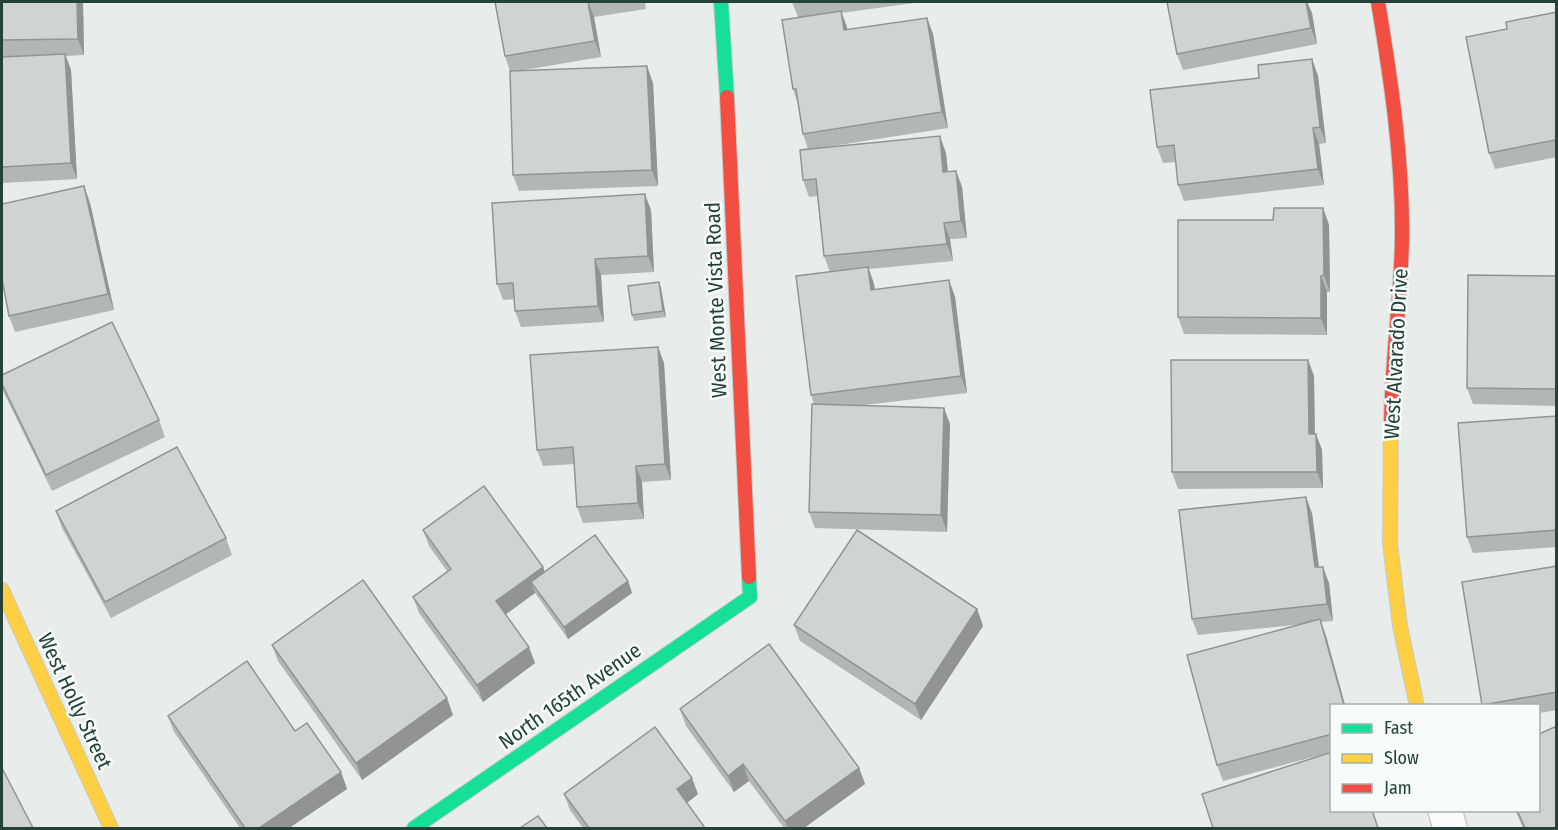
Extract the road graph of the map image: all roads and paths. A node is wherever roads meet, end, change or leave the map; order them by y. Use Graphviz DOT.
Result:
graph roads {
  1 [pos="721,2"];
  2 [pos="1378,2"];
  3 [pos="2,590"];
  4 [pos="750,597"];
  5 [pos="1417,704"];
  6 [pos="1446,812"];
  7 [pos="111,828"];
  8 [pos="414,828"];
  9 [pos="1450,828"];
  1 -- 4 [label="street, West Monte Vista Road"];
  2 -- 5 [label="street, West Alvarado Drive"];
  3 -- 7 [label="street, West Holly Street"];
  4 -- 8 [label="street, North 165th Avenue"];
  6 -- 9 [label="street"];
}
